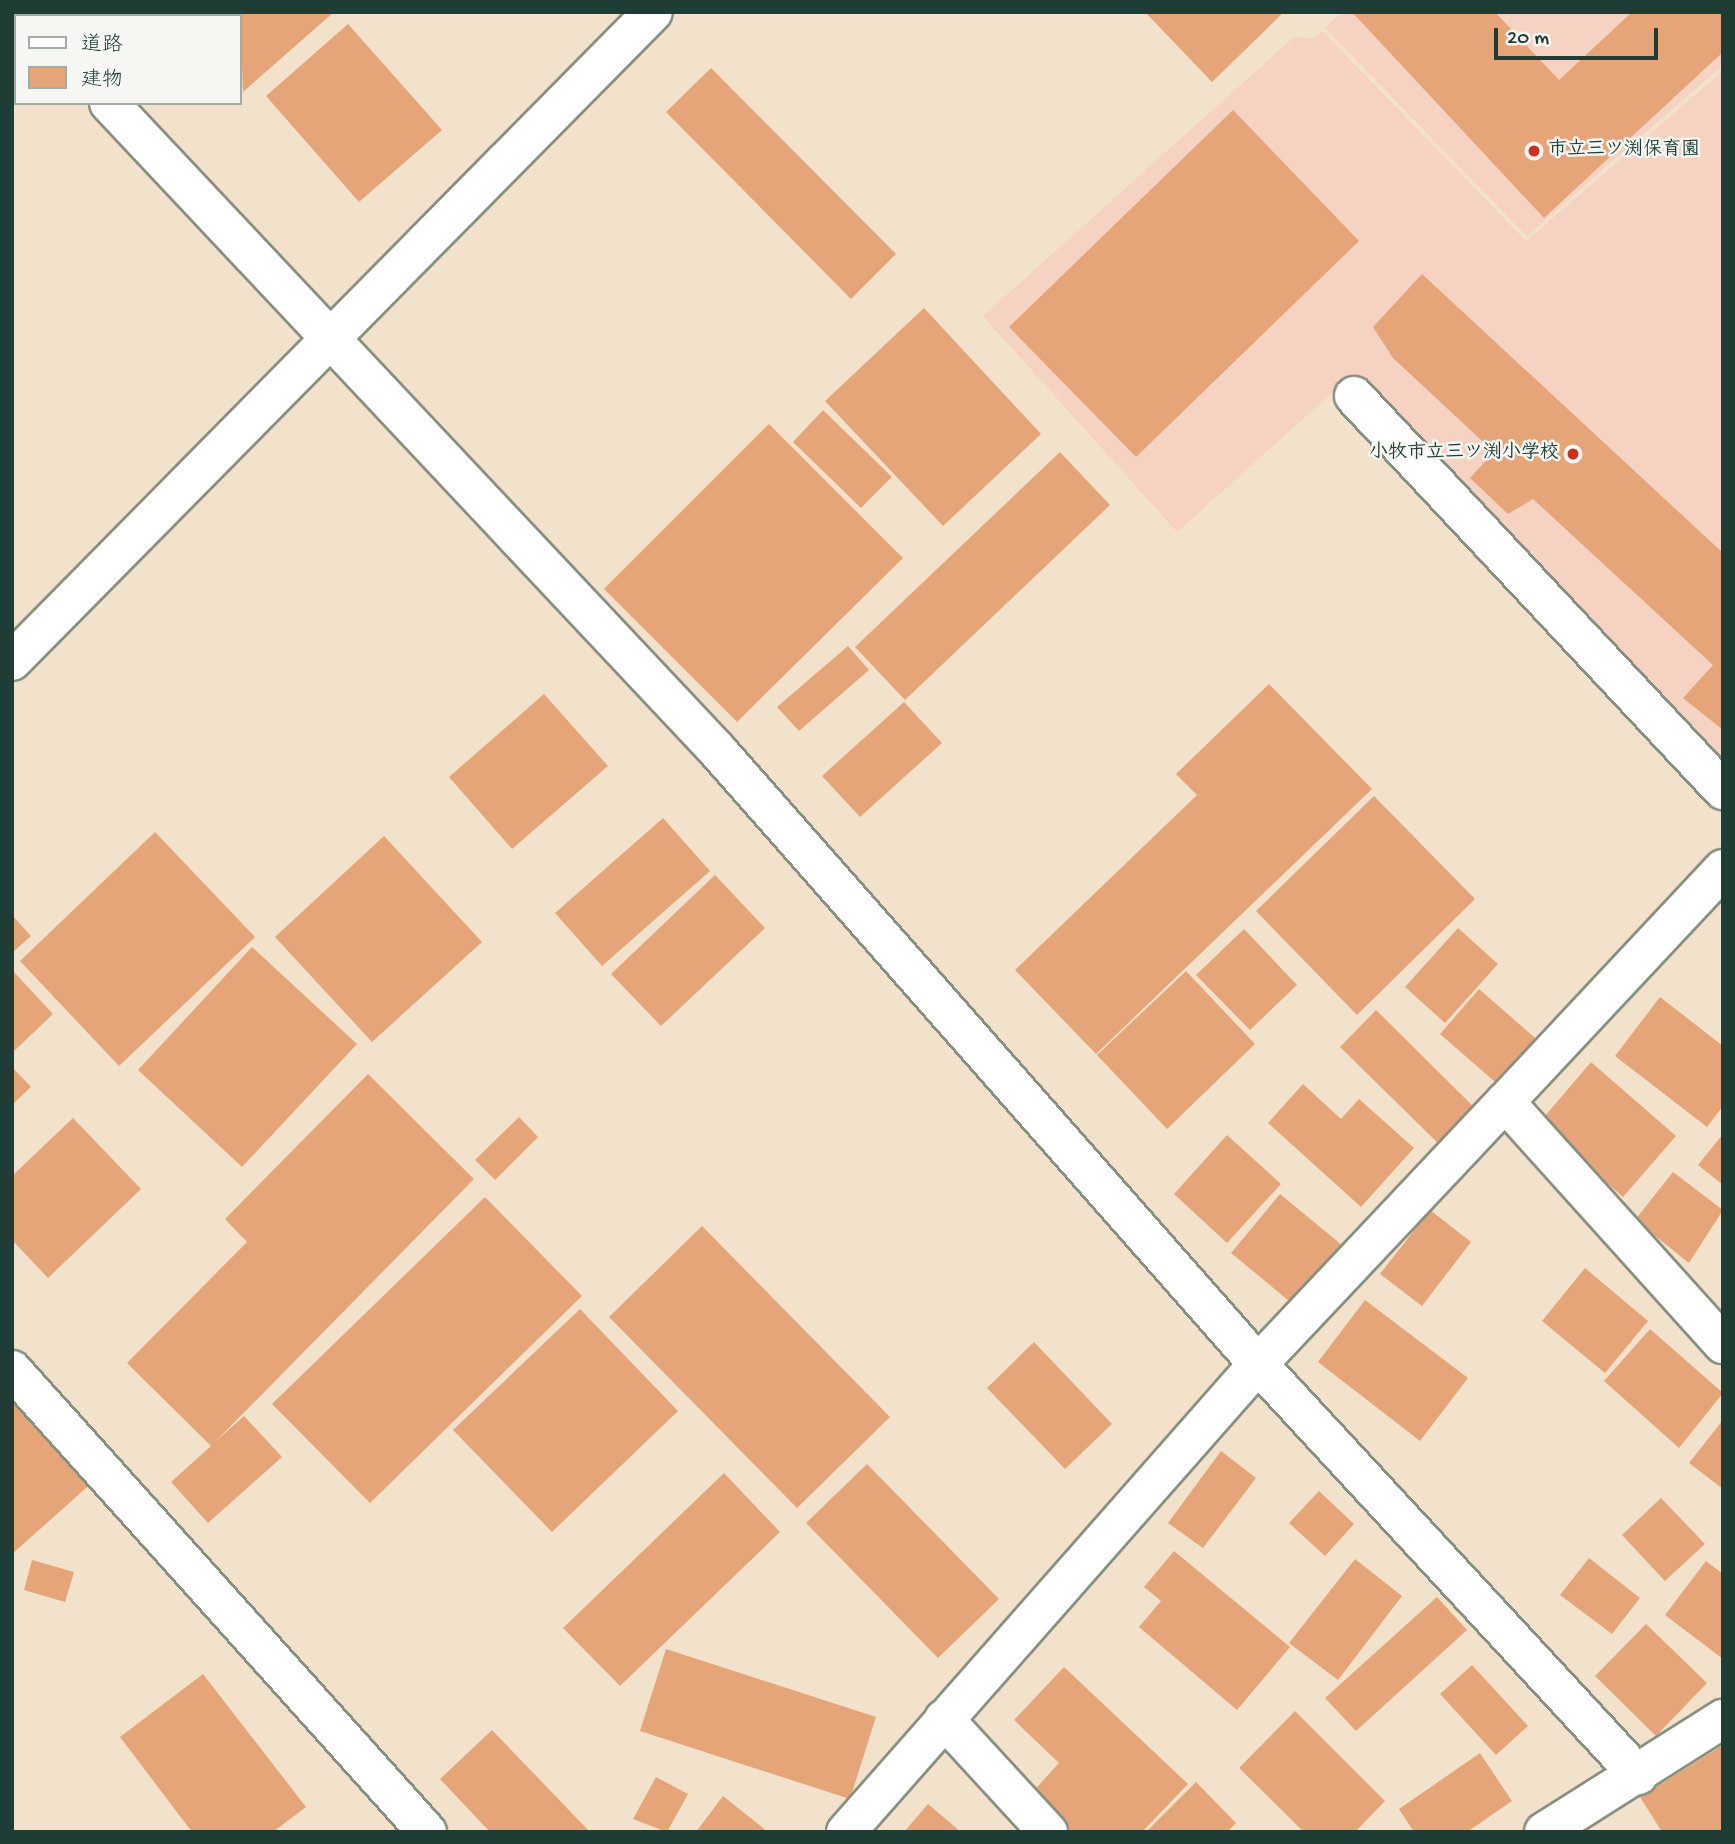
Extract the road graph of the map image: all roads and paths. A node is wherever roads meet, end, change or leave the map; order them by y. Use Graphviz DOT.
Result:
graph roads {
  1 [pos="653,12"];
  2 [pos="111,105"];
  3 [pos="334,337"];
  4 [pos="1354,396"];
  5 [pos="12,662"];
  6 [pos="1723,790"];
  7 [pos="1723,870"];
  8 [pos="1505,1102"];
  9 [pos="1723,1344"];
  10 [pos="1258,1364"];
  11 [pos="12,1370"];
  12 [pos="944,1719"];
  13 [pos="1723,1719"];
  14 [pos="1637,1775"];
  15 [pos="1550,1830"];
  16 [pos="427,1832"];
  17 [pos="846,1832"];
  18 [pos="1048,1832"];
  1 -- 3 [label="street"];
  2 -- 3 [label="street"];
  3 -- 5 [label="street"];
  3 -- 10 [label="street"];
  4 -- 6 [label="street"];
  7 -- 8 [label="street"];
  8 -- 9 [label="street"];
  8 -- 10 [label="street"];
  10 -- 12 [label="street"];
  10 -- 14 [label="street"];
  11 -- 16 [label="street"];
  12 -- 17 [label="street"];
  12 -- 18 [label="street"];
  13 -- 14 [label="street"];
  14 -- 15 [label="street"];
}
